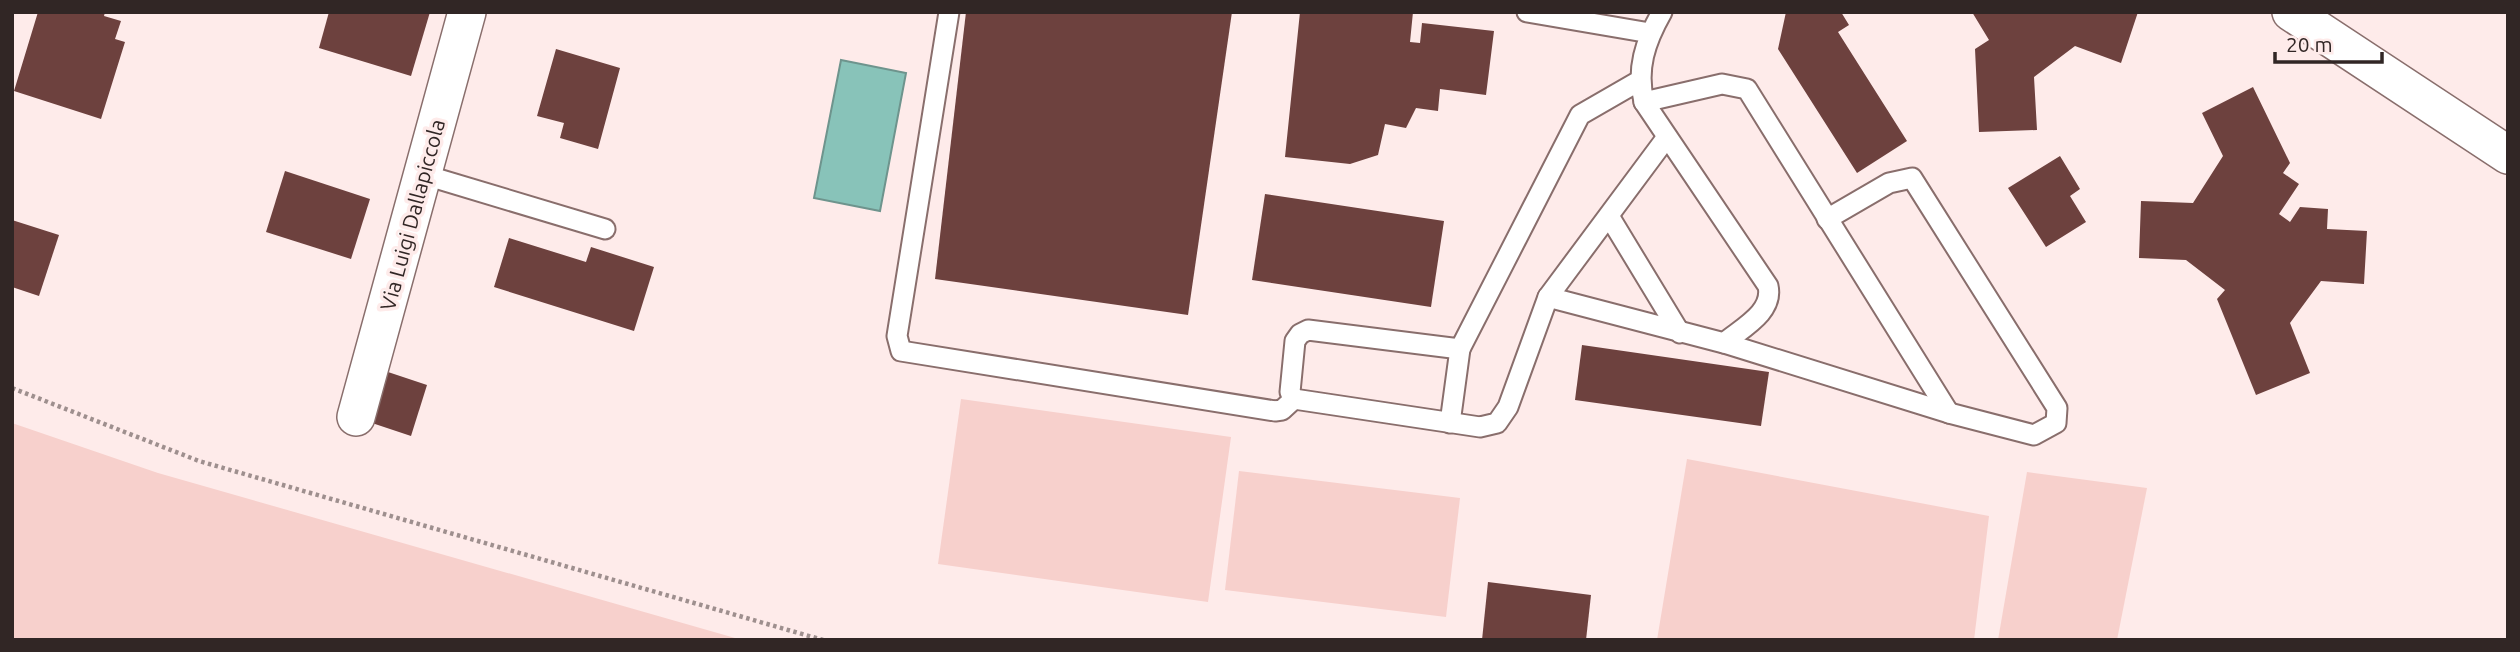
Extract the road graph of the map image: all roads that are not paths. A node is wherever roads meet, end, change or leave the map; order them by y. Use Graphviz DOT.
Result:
graph roads {
  1 [pos="467,12"];
  2 [pos="949,12"];
  3 [pos="1527,12"];
  4 [pos="1662,12"];
  5 [pos="2291,12"];
  6 [pos="1650,33"];
  7 [pos="1639,80"];
  8 [pos="1644,102"];
  9 [pos="1667,137"];
  10 [pos="2508,155"];
  11 [pos="425,175"];
  12 [pos="1609,216"];
  13 [pos="1827,219"];
  14 [pos="605,229"];
  15 [pos="1548,297"];
  16 [pos="1680,333"];
  17 [pos="1724,343"];
  18 [pos="1460,349"];
  19 [pos="1294,399"];
  20 [pos="1949,413"];
  21 [pos="356,416"];
  22 [pos="1450,423"];
  1 -- 11 [label="street, Via Luigi Dallapiccola"];
  2 -- 19 [label="lane"];
  3 -- 6 [label="lane"];
  4 -- 6 [label="lane"];
  5 -- 10 [label="street"];
  6 -- 7 [label="lane"];
  7 -- 8 [label="lane"];
  7 -- 18 [label="lane"];
  8 -- 9 [label="lane"];
  8 -- 13 [label="lane"];
  9 -- 12 [label="lane"];
  9 -- 17 [label="lane"];
  11 -- 14 [label="lane"];
  11 -- 21 [label="street, Via Luigi Dallapiccola"];
  12 -- 15 [label="lane"];
  12 -- 16 [label="lane"];
  13 -- 20 [label="lane"];
  13 -- 20 [label="lane"];
  15 -- 16 [label="lane"];
  15 -- 22 [label="lane"];
  16 -- 17 [label="lane"];
  17 -- 20 [label="lane"];
  18 -- 19 [label="lane"];
  18 -- 22 [label="lane"];
  19 -- 22 [label="lane"];
}
